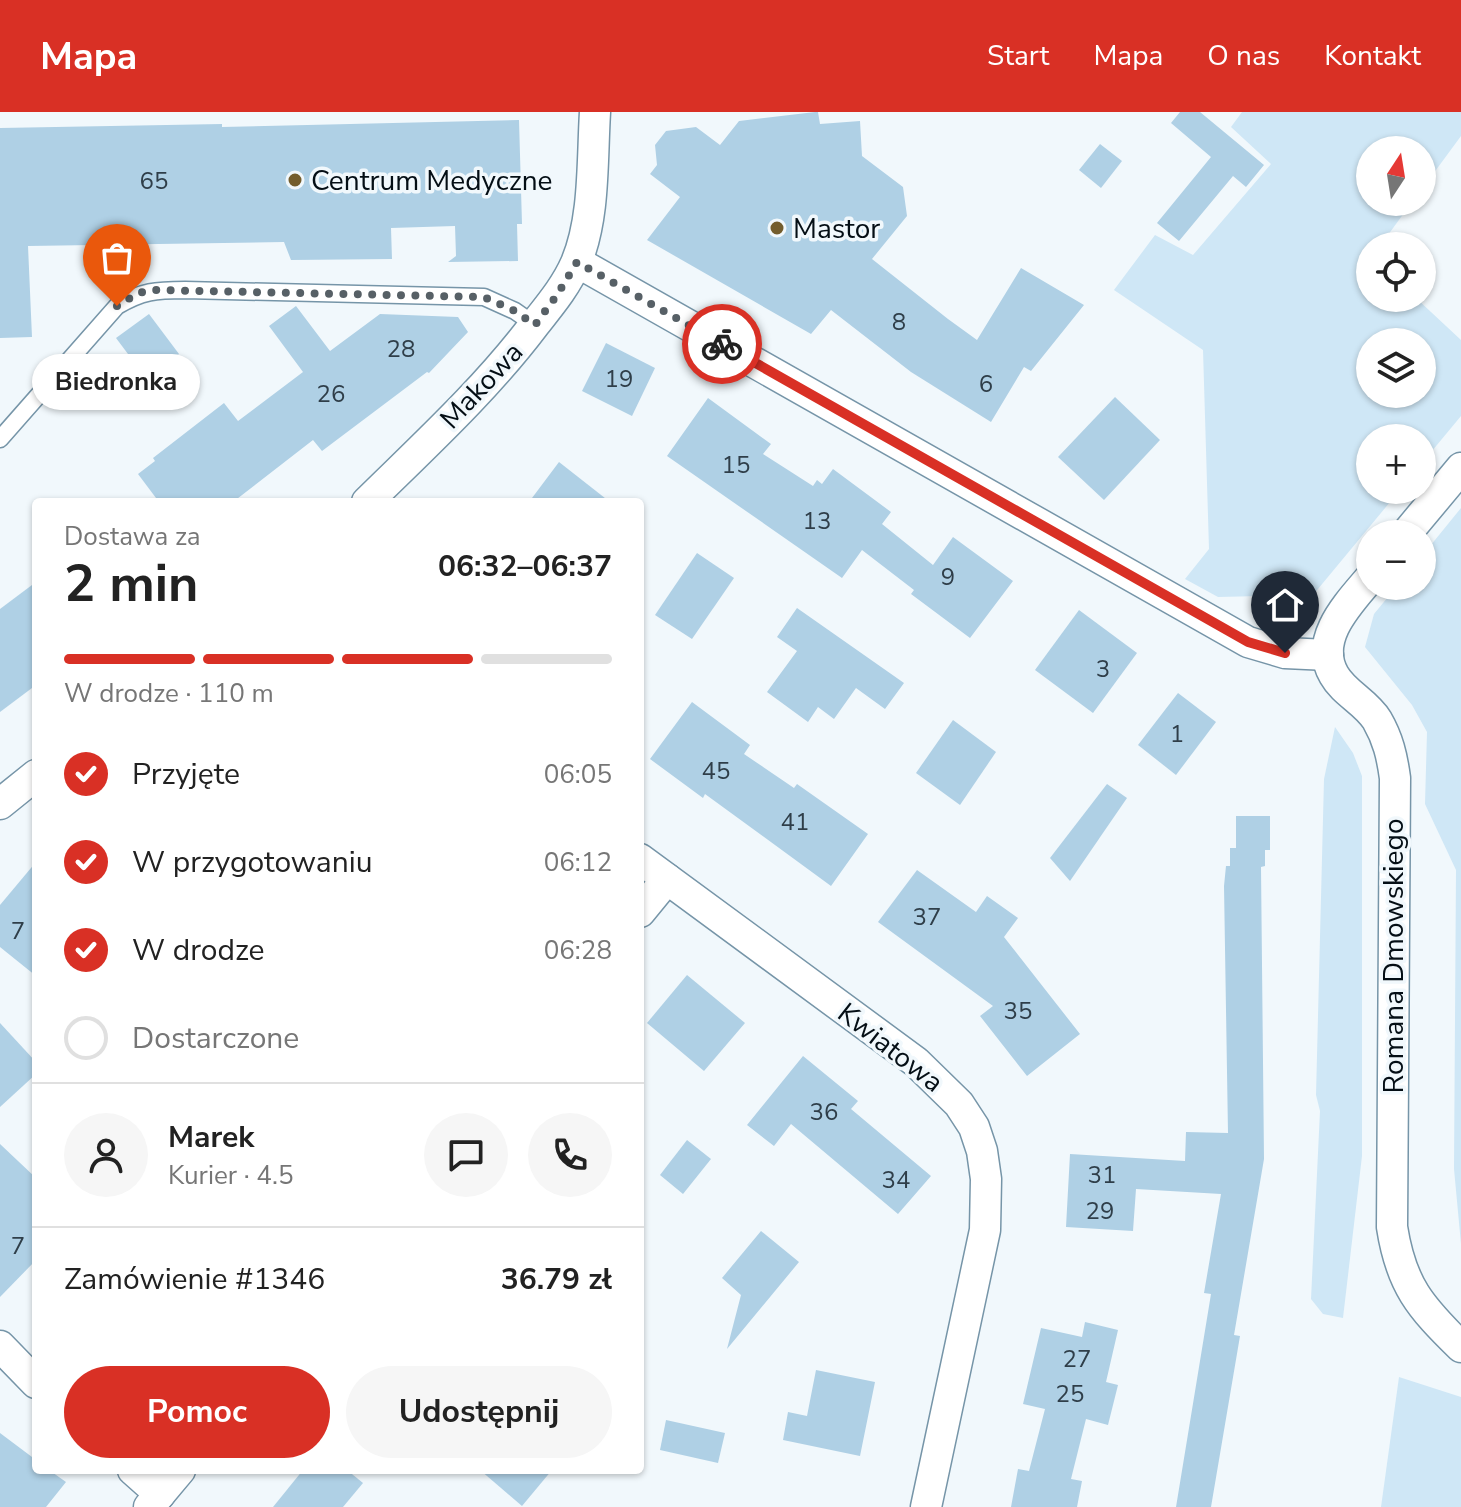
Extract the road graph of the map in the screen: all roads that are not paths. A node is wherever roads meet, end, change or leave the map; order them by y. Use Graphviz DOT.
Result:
graph roads {
  1 [pos="595,112"];
  2 [pos="577,262"];
  3 [pos="535,325"];
  4 [pos="0,439"];
  5 [pos="1461,468"];
  6 [pos="371,498"];
  7 [pos="1418,520"];
  8 [pos="1356,595"];
  9 [pos="1328,655"];
  10 [pos="32,778"];
  11 [pos="0,804"];
  12 [pos="644,862"];
  13 [pos="667,879"];
  14 [pos="644,907"];
  15 [pos="0,1346"];
  16 [pos="1461,1347"];
  17 [pos="32,1379"];
  18 [pos="136,1474"];
  19 [pos="177,1474"];
  20 [pos="154,1501"];
  21 [pos="926,1507"];
  1 -- 2 [label="street, Makowa"];
  2 -- 3 [label="street, Makowa"];
  2 -- 9 [label="street"];
  3 -- 4 [label="lane"];
  3 -- 6 [label="street, Makowa"];
  5 -- 7 [label="street"];
  8 -- 9 [label="street"];
  9 -- 16 [label="street, Romana Dmowskiego"];
  10 -- 11 [label="street"];
  12 -- 13 [label="street, Kwiatowa"];
  13 -- 14 [label="street"];
  13 -- 21 [label="street, Kwiatowa"];
  15 -- 17 [label="street"];
  18 -- 20 [label="street"];
  19 -- 20 [label="street"];
}
